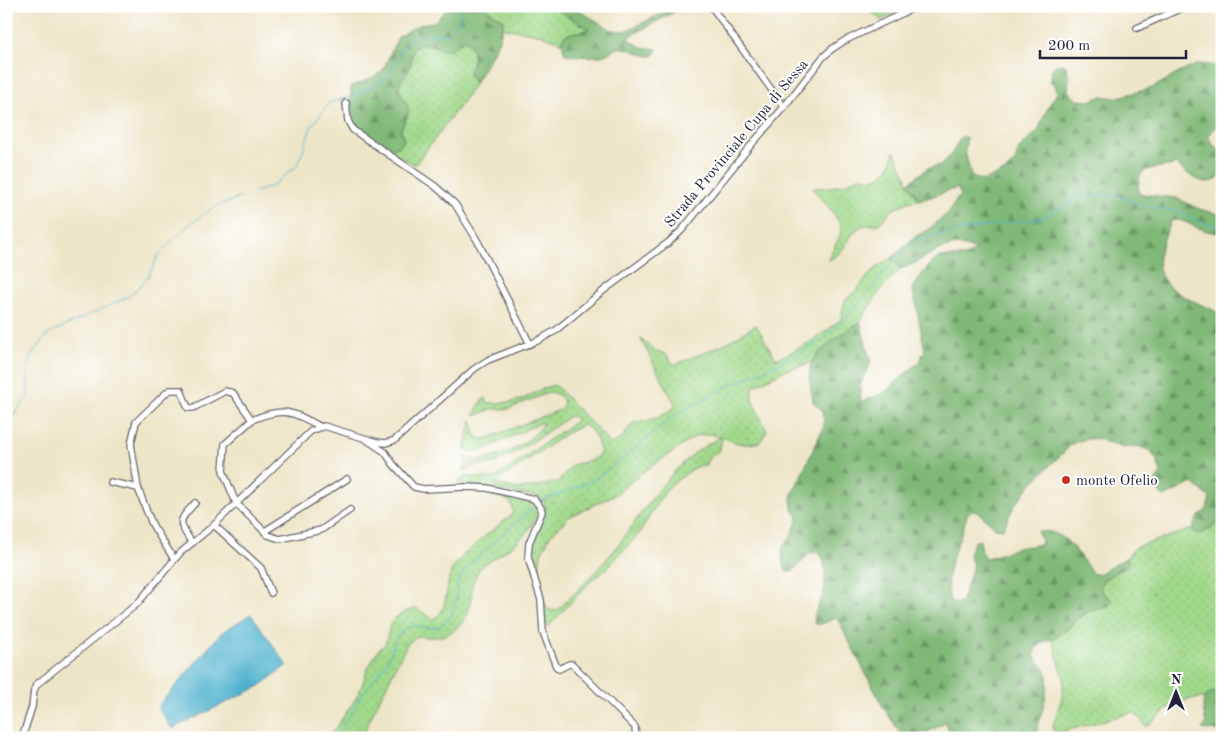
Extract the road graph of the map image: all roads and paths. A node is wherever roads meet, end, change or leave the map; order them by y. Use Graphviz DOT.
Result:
graph roads {
  1 [pos="711,6"];
  2 [pos="918,6"];
  3 [pos="1186,6"];
  4 [pos="1137,28"];
  5 [pos="346,103"];
  6 [pos="784,107"];
  7 [pos="530,344"];
  8 [pos="252,420"];
  9 [pos="321,426"];
  10 [pos="366,440"];
  11 [pos="347,479"];
  12 [pos="110,482"];
  13 [pos="138,488"];
  14 [pos="196,503"];
  15 [pos="236,504"];
  16 [pos="350,510"];
  17 [pos="214,524"];
  18 [pos="265,532"];
  19 [pos="192,543"];
  20 [pos="174,559"];
  21 [pos="271,593"];
  22 [pos="22,738"];
  23 [pos="636,738"];
  1 -- 6 [label="street"];
  2 -- 6 [label="street, Strada Provinciale Cupa di Sessa"];
  3 -- 4 [label="street"];
  5 -- 7 [label="street"];
  6 -- 7 [label="street, Strada Provinciale Cupa di Sessa"];
  7 -- 10 [label="street, Strada Provinciale Cupa di Sessa"];
  8 -- 9 [label="street, Strada Provinciale Cupa di Sessa"];
  8 -- 13 [label="street"];
  8 -- 15 [label="street"];
  9 -- 10 [label="street, Strada Provinciale Cupa di Sessa"];
  9 -- 15 [label="street"];
  10 -- 23 [label="street"];
  11 -- 18 [label="street"];
  12 -- 13 [label="street"];
  13 -- 20 [label="street"];
  14 -- 19 [label="street"];
  15 -- 17 [label="street"];
  15 -- 18 [label="street"];
  16 -- 18 [label="street"];
  17 -- 19 [label="street"];
  17 -- 21 [label="street"];
  19 -- 20 [label="street"];
  20 -- 22 [label="street"];
}
